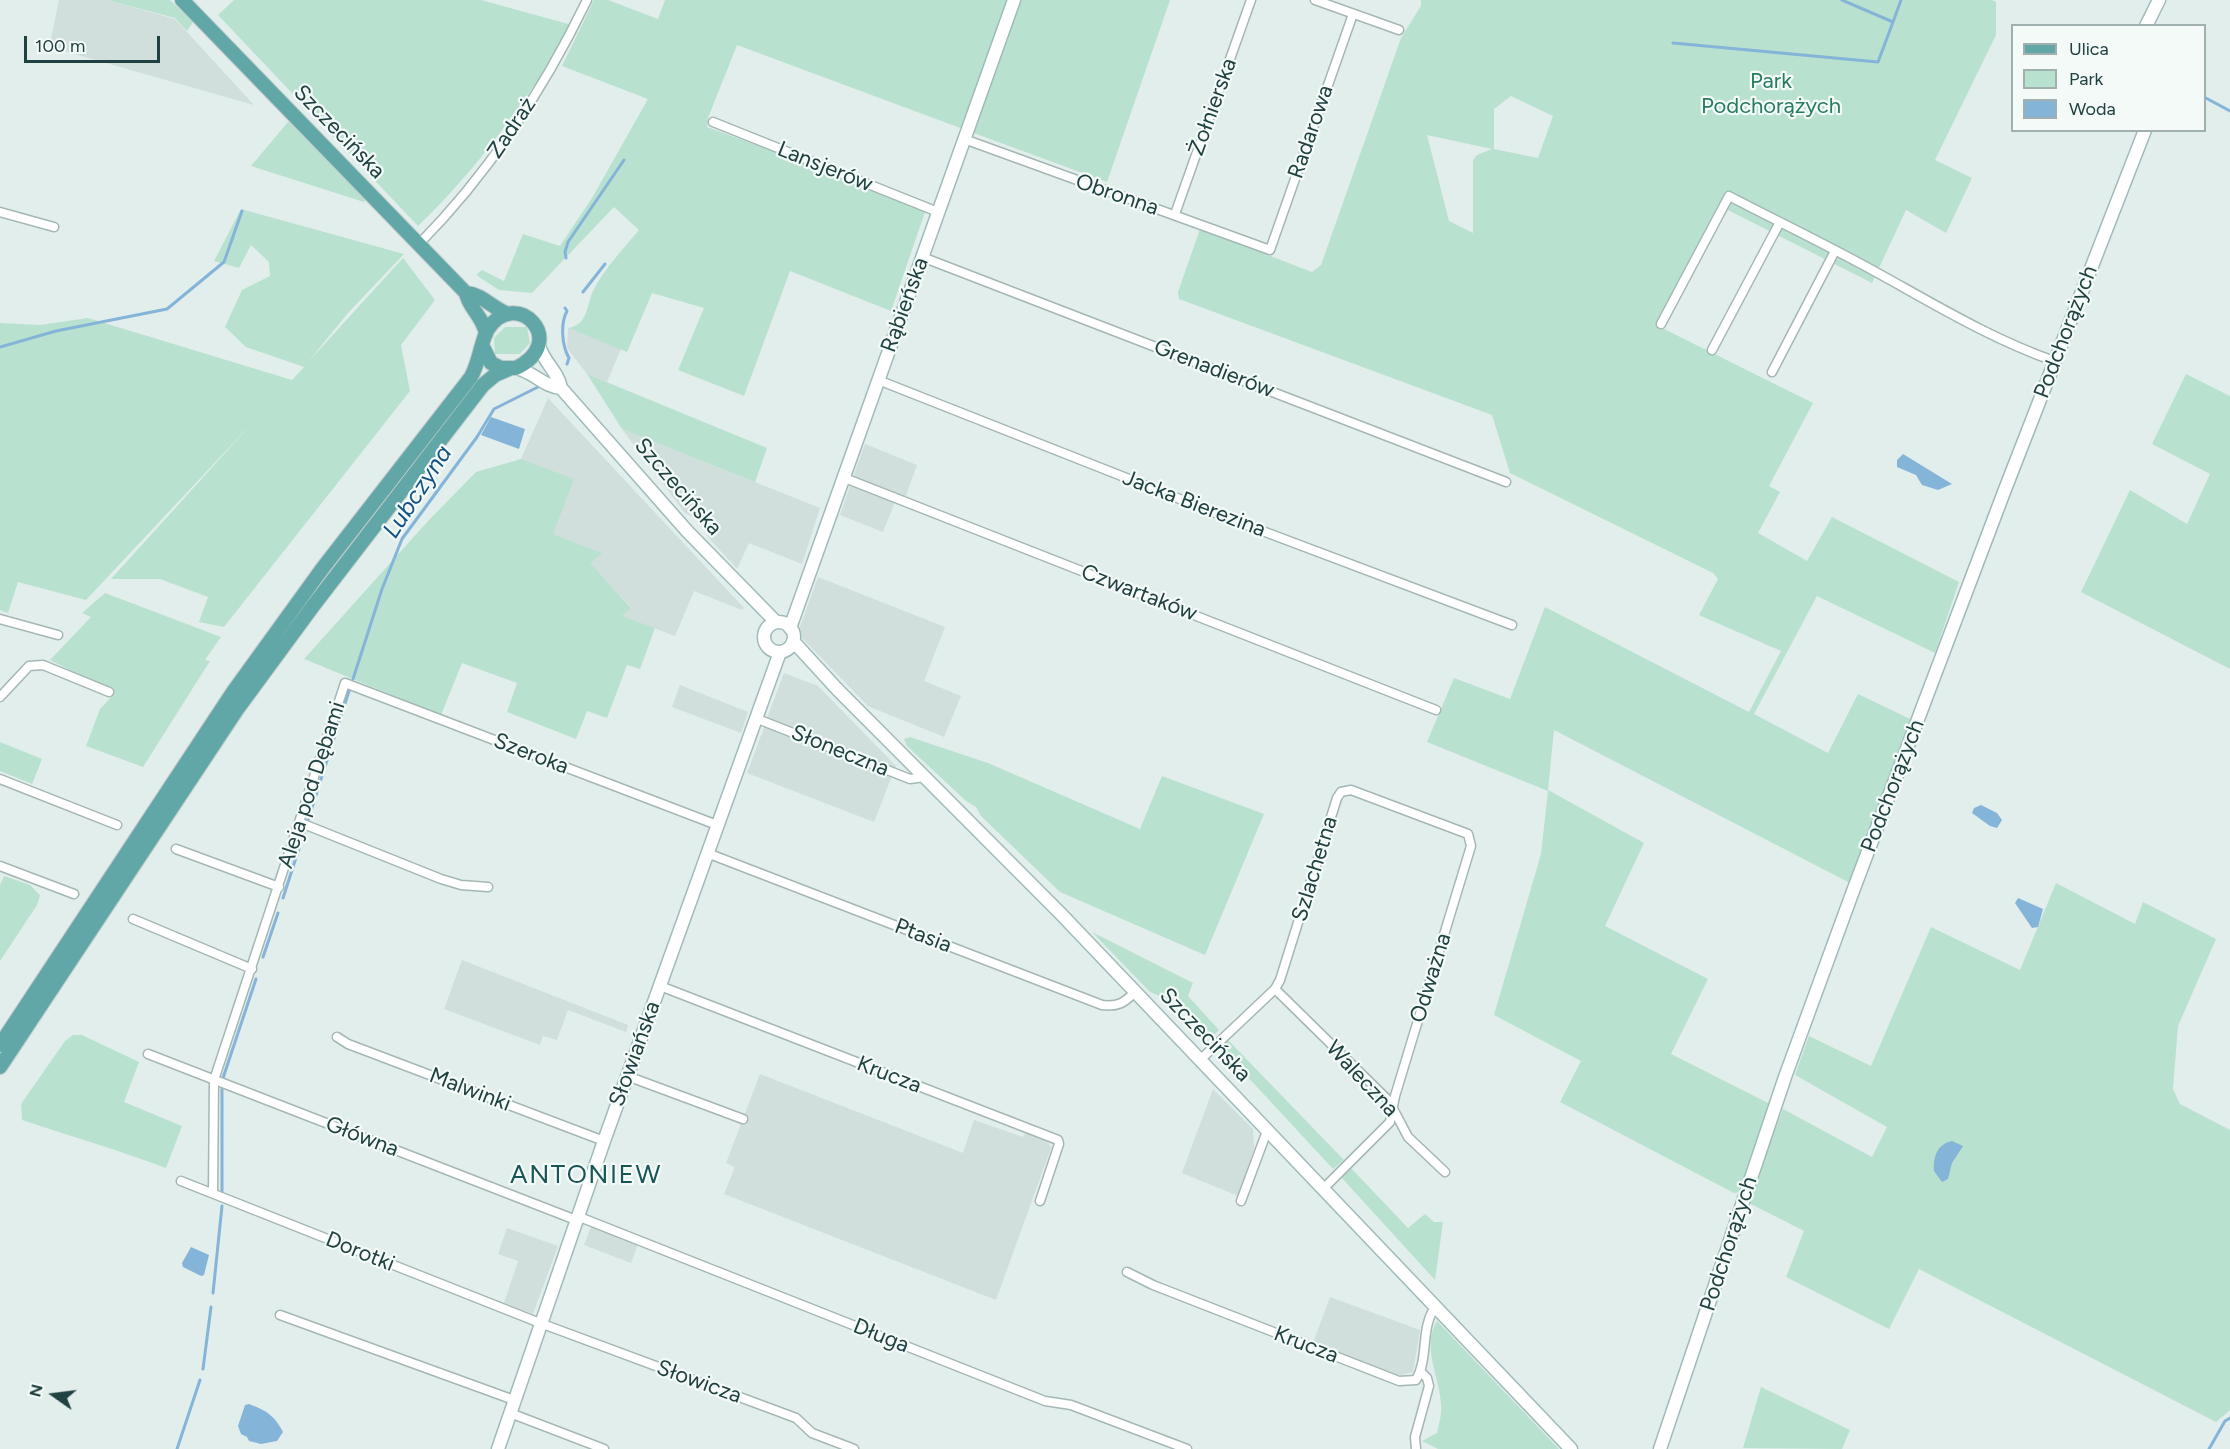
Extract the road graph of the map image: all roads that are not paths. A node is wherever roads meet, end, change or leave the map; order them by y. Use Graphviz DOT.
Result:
graph roads {
  1 [pos="182,0"];
  2 [pos="587,0"];
  3 [pos="1014,0"];
  4 [pos="1251,0"];
  5 [pos="1315,0"];
  6 [pos="2159,0"];
  7 [pos="1353,14"];
  8 [pos="2147,24"];
  9 [pos="1399,30"];
  10 [pos="712,122"];
  11 [pos="2144,132"];
  12 [pos="964,139"];
  13 [pos="0,212"];
  14 [pos="938,212"];
  15 [pos="1175,214"];
  16 [pos="1780,222"];
  17 [pos="54,227"];
  18 [pos="419,244"];
  19 [pos="1270,250"];
  20 [pos="1834,251"];
  21 [pos="922,257"];
  22 [pos="466,293"];
  23 [pos="508,314"];
  24 [pos="1661,324"];
  25 [pos="484,340"];
  26 [pos="538,345"];
  27 [pos="1712,350"];
  28 [pos="2054,361"];
  29 [pos="512,369"];
  30 [pos="1772,372"];
  31 [pos="878,380"];
  32 [pos="561,388"];
  33 [pos="842,477"];
  34 [pos="1506,482"];
  35 [pos="0,619"];
  36 [pos="779,625"];
  37 [pos="1512,625"];
  38 [pos="58,635"];
  39 [pos="782,650"];
  40 [pos="345,683"];
  41 [pos="109,692"];
  42 [pos="0,697"];
  43 [pos="1436,710"];
  44 [pos="756,718"];
  45 [pos="924,777"];
  46 [pos="0,779"];
  47 [pos="300,823"];
  48 [pos="117,825"];
  49 [pos="717,825"];
  50 [pos="1471,846"];
  51 [pos="176,849"];
  52 [pos="707,853"];
  53 [pos="0,866"];
  54 [pos="279,887"];
  55 [pos="488,887"];
  56 [pos="74,894"];
  57 [pos="133,920"];
  58 [pos="252,969"];
  59 [pos="660,986"];
  60 [pos="1275,989"];
  61 [pos="1135,992"];
  62 [pos="337,1037"];
  63 [pos="0,1045"];
  64 [pos="148,1054"];
  65 [pos="1200,1060"];
  66 [pos="0,1067"];
  67 [pos="627,1076"];
  68 [pos="214,1080"];
  69 [pos="1393,1111"];
  70 [pos="743,1119"];
  71 [pos="1267,1131"];
  72 [pos="604,1141"];
  73 [pos="1445,1172"];
  74 [pos="180,1181"];
  75 [pos="1323,1189"];
  76 [pos="213,1193"];
  77 [pos="1241,1201"];
  78 [pos="1040,1202"];
  79 [pos="577,1218"];
  80 [pos="1127,1272"];
  81 [pos="1435,1307"];
  82 [pos="280,1315"];
  83 [pos="540,1323"];
  84 [pos="1421,1372"];
  85 [pos="512,1406"];
  86 [pos="498,1449"];
  87 [pos="604,1449"];
  88 [pos="854,1449"];
  89 [pos="1187,1449"];
  90 [pos="1416,1449"];
  91 [pos="1571,1449"];
  92 [pos="1660,1449"];
  1 -- 18 [label="main road, Szczecińska"];
  2 -- 18 [label="street, Zadraż"];
  3 -- 12 [label="street, Rąbieńska"];
  4 -- 15 [label="street, Żołnierska"];
  5 -- 7 [label="street"];
  6 -- 8 [label="street"];
  7 -- 9 [label="street"];
  7 -- 19 [label="street, Radarowa"];
  10 -- 14 [label="street, Lansjerów"];
  11 -- 28 [label="street, Podchorążych"];
  12 -- 14 [label="street, Rąbieńska"];
  12 -- 15 [label="street, Obronna"];
  13 -- 17 [label="street"];
  14 -- 21 [label="street, Rąbieńska"];
  15 -- 19 [label="street, Obronna"];
  16 -- 20 [label="street"];
  16 -- 24 [label="street"];
  16 -- 27 [label="street"];
  18 -- 22 [label="main road, Szczecińska"];
  20 -- 28 [label="street"];
  20 -- 30 [label="street"];
  21 -- 31 [label="street, Rąbieńska"];
  21 -- 34 [label="street, Grenadierów"];
  22 -- 23 [label="main road, Szczecińska"];
  22 -- 25 [label="main road, Szczecińska"];
  23 -- 25 [label="main road"];
  23 -- 26 [label="main road"];
  25 -- 29 [label="main road"];
  25 -- 63 [label="main road"];
  26 -- 29 [label="main road"];
  26 -- 32 [label="street, Szczecińska"];
  28 -- 92 [label="street, Podchorążych"];
  29 -- 32 [label="street, Szczecińska"];
  29 -- 66 [label="main road"];
  31 -- 33 [label="street, Rąbieńska"];
  31 -- 37 [label="street, Jacka Bierezina"];
  32 -- 36 [label="street, Szczecińska"];
  33 -- 36 [label="street, Rąbieńska"];
  33 -- 43 [label="street, Czwartaków"];
  35 -- 38 [label="street"];
  36 -- 39 [label="street"];
  36 -- 39 [label="street"];
  39 -- 44 [label="street, Słowiańska"];
  39 -- 45 [label="street, Szczecińska"];
  40 -- 47 [label="street, Aleja pod Dębami"];
  40 -- 49 [label="street, Szeroka"];
  41 -- 42 [label="street"];
  44 -- 45 [label="street, Słoneczna"];
  44 -- 49 [label="street, Słowiańska"];
  45 -- 61 [label="street, Szczecińska"];
  46 -- 48 [label="street"];
  47 -- 54 [label="street, Aleja pod Dębami"];
  47 -- 55 [label="street"];
  49 -- 52 [label="street, Słowiańska"];
  50 -- 60 [label="street, Szlachetna"];
  50 -- 69 [label="street, Odważna"];
  51 -- 54 [label="street, Aleja pod Dębami"];
  52 -- 59 [label="street, Słowiańska"];
  52 -- 61 [label="street, Ptasia"];
  53 -- 56 [label="street"];
  54 -- 58 [label="street, Aleja pod Dębami"];
  57 -- 58 [label="street"];
  58 -- 68 [label="street, Aleja pod Dębami"];
  59 -- 67 [label="street, Słowiańska"];
  59 -- 78 [label="street, Krucza"];
  60 -- 65 [label="street, Szlachetna"];
  60 -- 69 [label="street, Waleczna"];
  61 -- 65 [label="street, Szczecińska"];
  62 -- 72 [label="street, Malwinki"];
  64 -- 68 [label="street, Główna"];
  65 -- 71 [label="street, Szczecińska"];
  67 -- 70 [label="street"];
  67 -- 72 [label="street, Słowiańska"];
  68 -- 76 [label="street, Aleja pod Dębami"];
  68 -- 79 [label="street, Główna"];
  69 -- 73 [label="street, Waleczna"];
  69 -- 75 [label="street"];
  71 -- 75 [label="street, Szczecińska"];
  71 -- 77 [label="street"];
  72 -- 79 [label="street, Słowiańska"];
  74 -- 76 [label="street, Dorotki"];
  75 -- 81 [label="street, Szczecińska"];
  76 -- 83 [label="street, Dorotki"];
  79 -- 83 [label="street, Słowiańska"];
  79 -- 89 [label="street, Długa"];
  80 -- 84 [label="street, Krucza"];
  81 -- 84 [label="street"];
  81 -- 91 [label="street, Szczecińska"];
  82 -- 85 [label="street"];
  83 -- 85 [label="street, Słowiańska"];
  83 -- 88 [label="street, Słowicza"];
  84 -- 90 [label="street"];
  85 -- 86 [label="street, Słowiańska"];
  85 -- 87 [label="street"];
}
